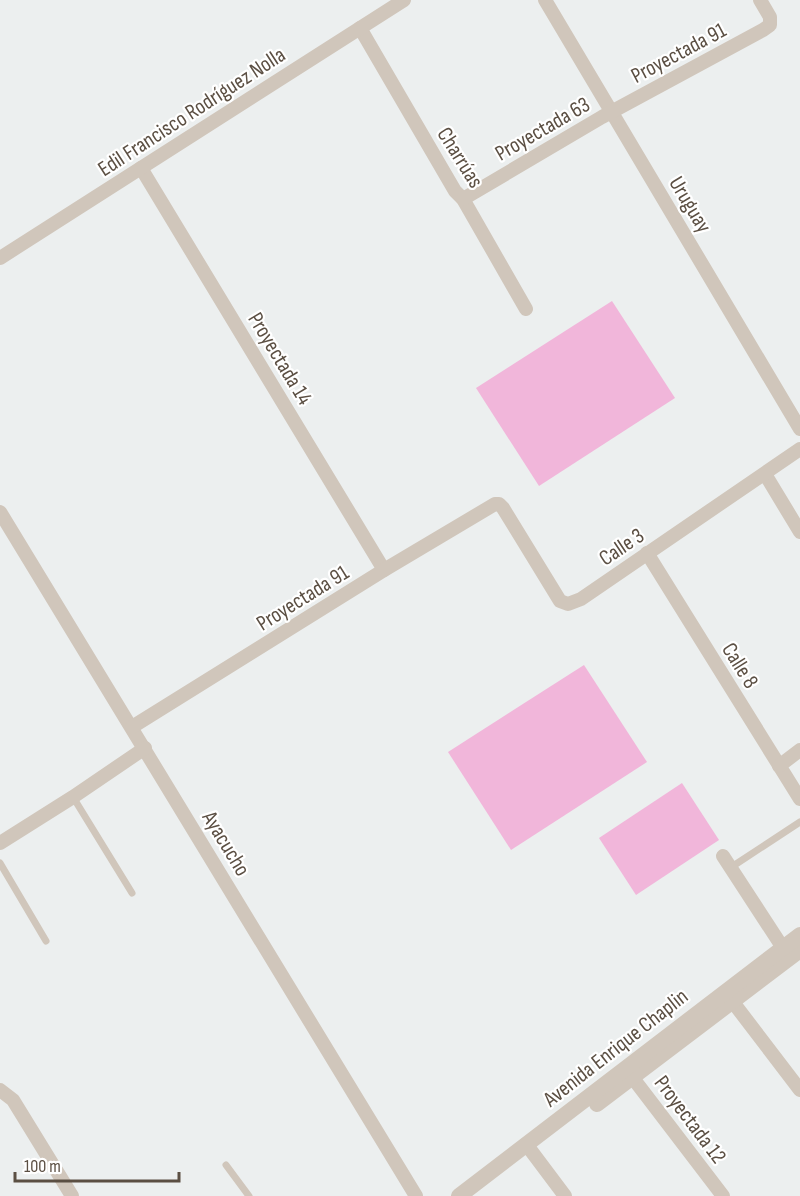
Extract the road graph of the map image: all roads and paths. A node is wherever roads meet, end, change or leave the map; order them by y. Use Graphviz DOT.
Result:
graph roads {
  1 [pos="404,0"];
  2 [pos="545,0"];
  3 [pos="760,0"];
  4 [pos="360,28"];
  5 [pos="612,112"];
  6 [pos="141,168"];
  7 [pos="463,199"];
  8 [pos="0,258"];
  9 [pos="526,309"];
  10 [pos="800,429"];
  11 [pos="800,449"];
  12 [pos="765,474"];
  13 [pos="495,504"];
  14 [pos="0,512"];
  15 [pos="800,531"];
  16 [pos="647,554"];
  17 [pos="384,570"];
  18 [pos="132,727"];
  19 [pos="145,748"];
  20 [pos="800,750"];
  21 [pos="779,765"];
  22 [pos="73,797"];
  23 [pos="800,799"];
  24 [pos="800,822"];
  25 [pos="0,843"];
  26 [pos="726,862"];
  27 [pos="0,863"];
  28 [pos="132,893"];
  29 [pos="800,935"];
  30 [pos="46,941"];
  31 [pos="792,949"];
  32 [pos="729,996"];
  33 [pos="629,1072"];
  34 [pos="1,1090"];
  35 [pos="800,1090"];
  36 [pos="530,1148"];
  37 [pos="226,1165"];
  38 [pos="72,1196"];
  39 [pos="249,1196"];
  40 [pos="416,1196"];
  41 [pos="459,1196"];
  42 [pos="477,1196"];
  43 [pos="565,1196"];
  44 [pos="723,1196"];
  1 -- 4 [label="street, Edil Francisco Rodríguez Nolla"];
  2 -- 5 [label="street, Uruguay"];
  3 -- 5 [label="street, Proyectada 91"];
  4 -- 6 [label="street, Edil Francisco Rodríguez Nolla"];
  4 -- 7 [label="street, Charrúas"];
  5 -- 7 [label="street, Proyectada 63"];
  5 -- 10 [label="street, Uruguay"];
  6 -- 8 [label="street, Edil Francisco Rodríguez Nolla"];
  6 -- 17 [label="street, Proyectada 14"];
  7 -- 9 [label="street, Charrúas"];
  11 -- 12 [label="street, Calle 3"];
  12 -- 15 [label="street"];
  12 -- 16 [label="street, Calle 3"];
  13 -- 16 [label="street, Calle 3"];
  13 -- 17 [label="street, Proyectada 91"];
  14 -- 18 [label="street, Ayacucho"];
  16 -- 21 [label="street, Calle 8"];
  17 -- 18 [label="street, Proyectada 91"];
  18 -- 19 [label="street, Ayacucho"];
  19 -- 22 [label="street"];
  19 -- 40 [label="street, Ayacucho"];
  20 -- 21 [label="street"];
  21 -- 23 [label="street, Calle 8"];
  22 -- 25 [label="street"];
  22 -- 28 [label="lane"];
  24 -- 26 [label="lane"];
  26 -- 31 [label="street"];
  27 -- 30 [label="lane"];
  29 -- 31 [label="street, Avenida Enrique Chaplin"];
  31 -- 32 [label="street, Avenida Enrique Chaplin"];
  32 -- 33 [label="street, Avenida Enrique Chaplin"];
  32 -- 35 [label="street"];
  33 -- 36 [label="street, Avenida Enrique Chaplin"];
  33 -- 44 [label="street, Proyectada 12"];
  34 -- 38 [label="street"];
  36 -- 41 [label="street, Avenida Enrique Chaplin"];
  36 -- 42 [label="street, Avenida Enrique Chaplin"];
  36 -- 43 [label="street"];
  37 -- 39 [label="lane"];
}
